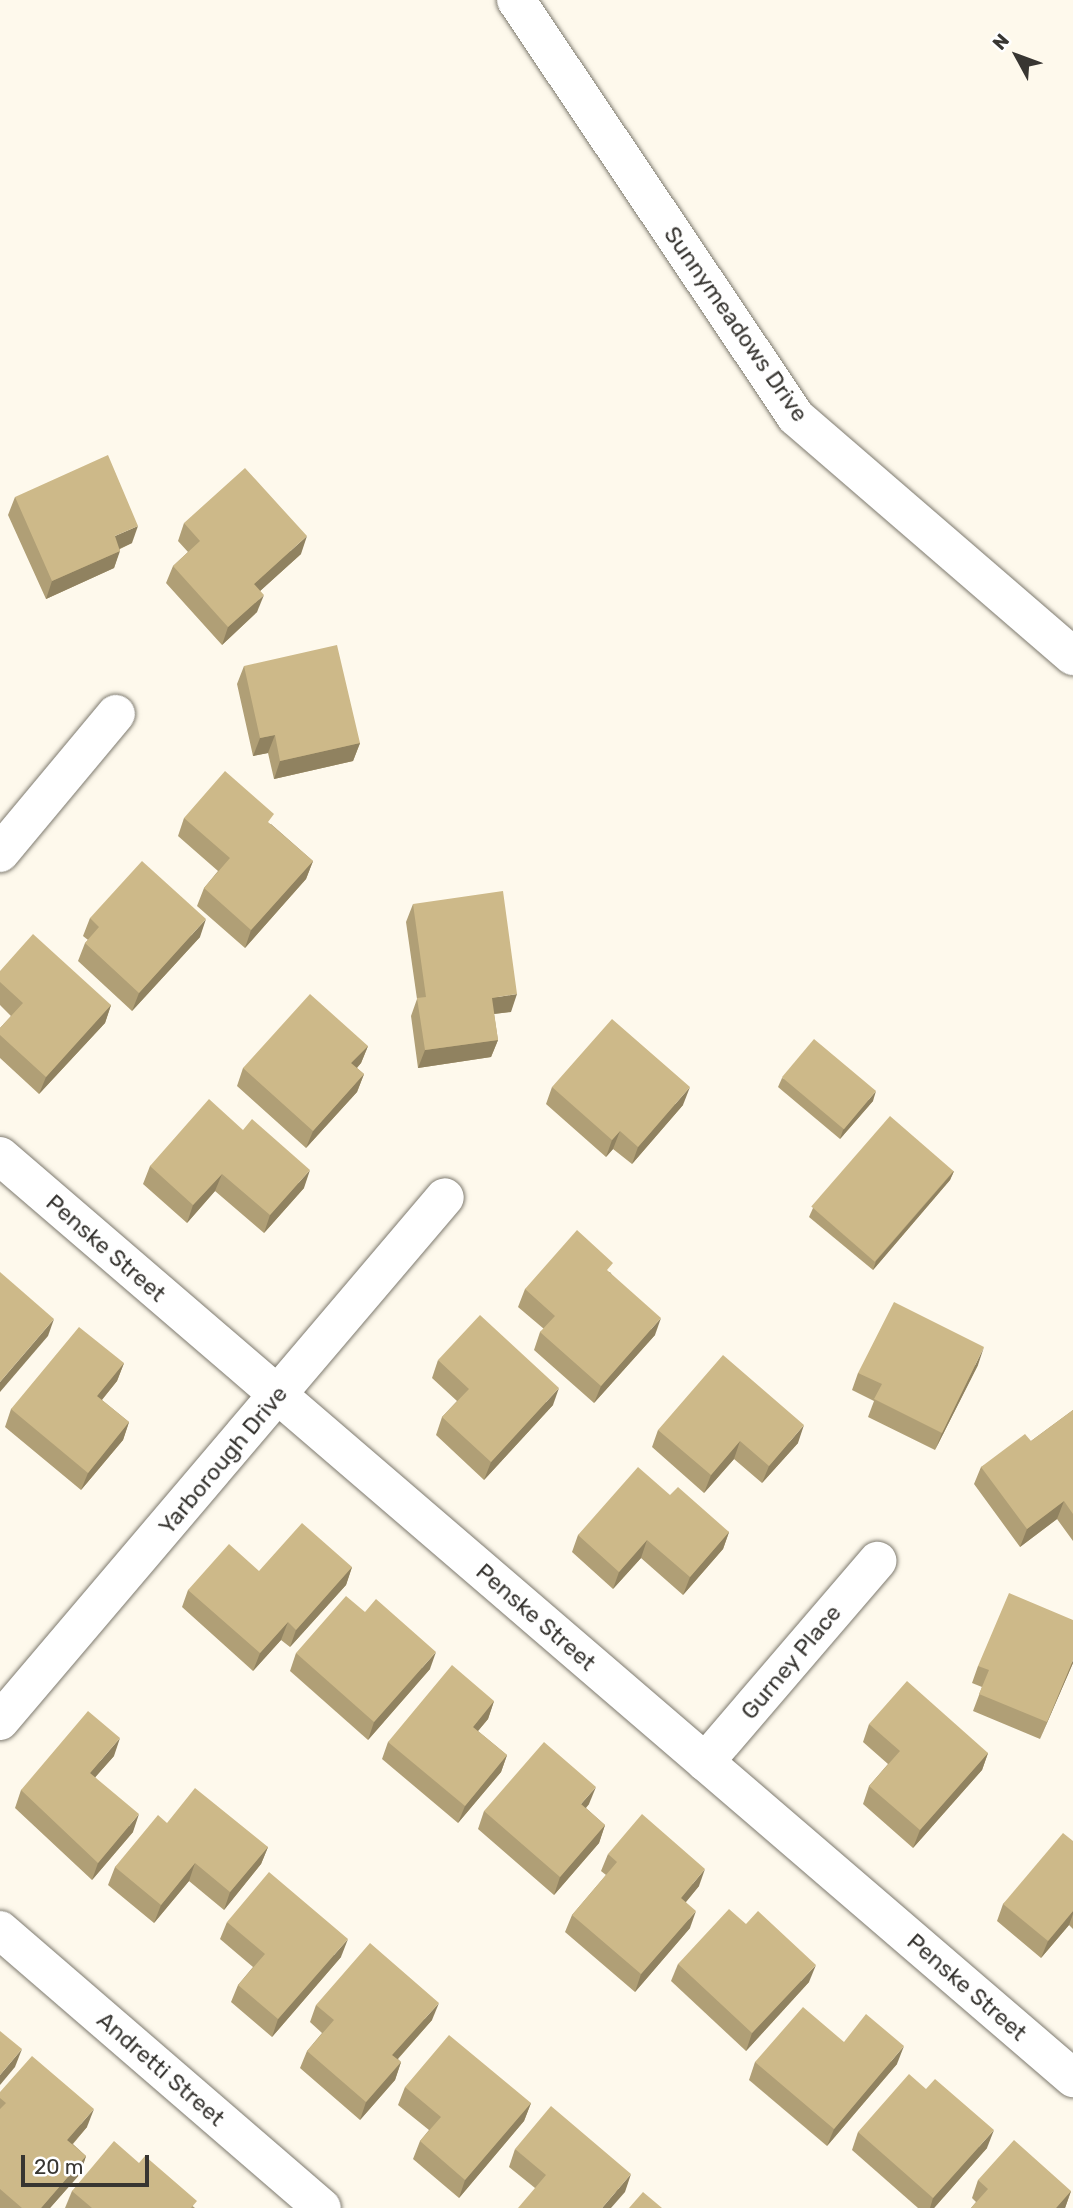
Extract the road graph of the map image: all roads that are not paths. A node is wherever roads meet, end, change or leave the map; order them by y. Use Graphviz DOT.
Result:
graph roads {
  1 [pos="516,0"];
  2 [pos="1073,656"];
  3 [pos="116,714"];
  4 [pos="0,853"];
  5 [pos="0,1156"];
  6 [pos="446,1197"];
  7 [pos="278,1395"];
  8 [pos="877,1561"];
  9 [pos="0,1721"];
  10 [pos="705,1762"];
  11 [pos="0,1930"];
  12 [pos="1073,2078"];
  13 [pos="322,2208"];
  1 -- 2 [label="street, Sunnymeadows Drive"];
  3 -- 4 [label="street"];
  5 -- 7 [label="street, Penske Street"];
  6 -- 7 [label="street, Yarborough Drive"];
  7 -- 9 [label="street, Yarborough Drive"];
  7 -- 10 [label="street, Penske Street"];
  8 -- 10 [label="street, Gurney Place"];
  10 -- 12 [label="street, Penske Street"];
  11 -- 13 [label="street, Andretti Street"];
}
